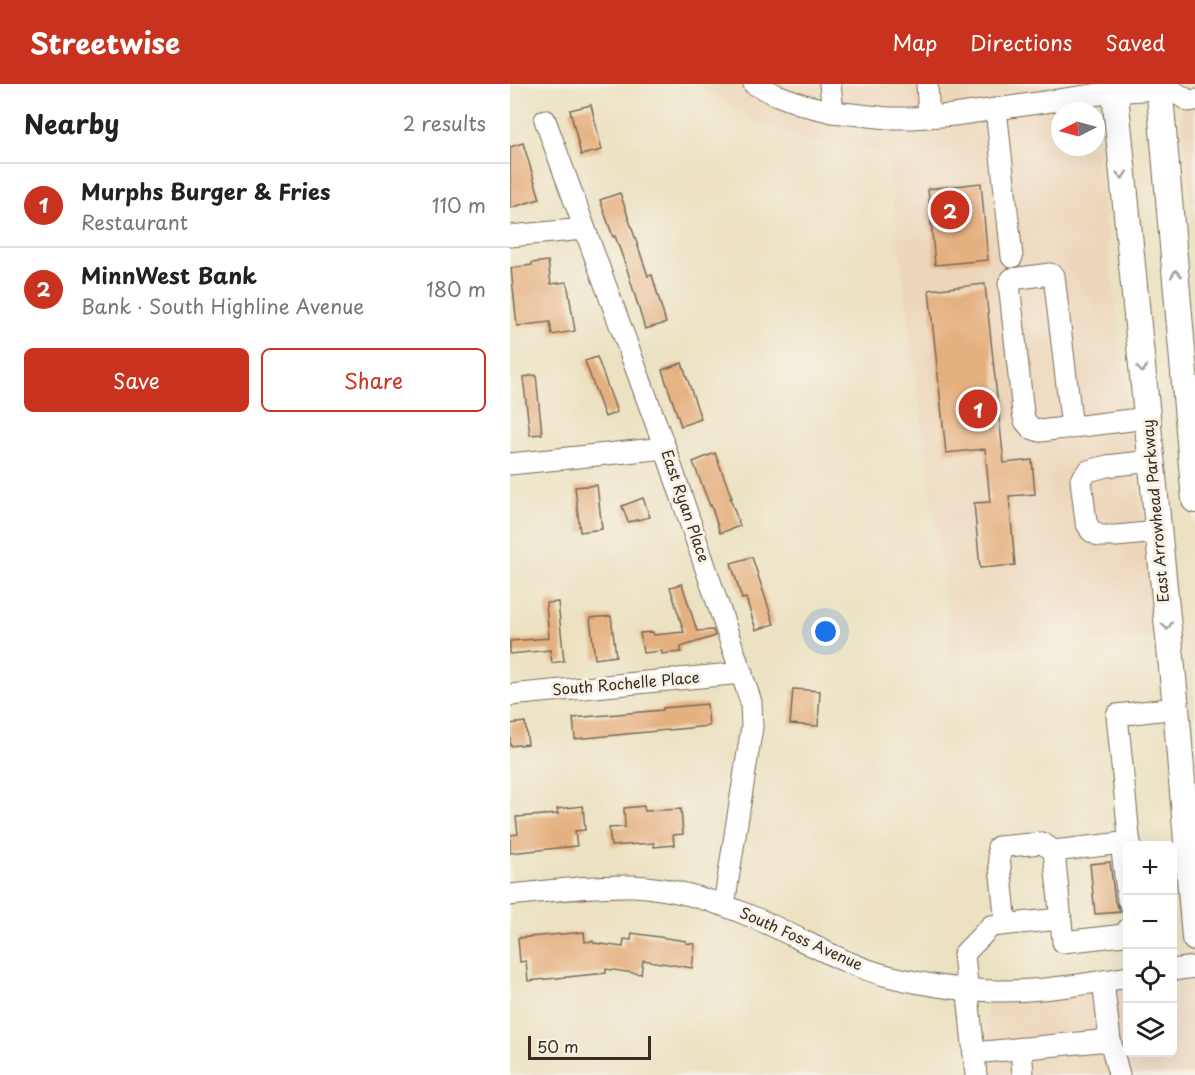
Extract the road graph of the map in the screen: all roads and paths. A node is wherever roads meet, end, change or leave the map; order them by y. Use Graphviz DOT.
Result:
graph roads {
  1 [pos="754,84"];
  2 [pos="830,84"];
  3 [pos="927,84"];
  4 [pos="1165,86"];
  5 [pos="1114,88"];
  6 [pos="1195,100"];
  7 [pos="996,109"];
  8 [pos="833,112"];
  9 [pos="929,117"];
  10 [pos="545,120"];
  11 [pos="584,229"];
  12 [pos="510,236"];
  13 [pos="1012,257"];
  14 [pos="1147,418"];
  15 [pos="1072,428"];
  16 [pos="665,448"];
  17 [pos="1151,461"];
  18 [pos="510,464"];
  19 [pos="1195,500"];
  20 [pos="1158,532"];
  21 [pos="742,673"];
  22 [pos="510,695"];
  23 [pos="1176,708"];
  24 [pos="1127,841"];
  25 [pos="1123,844"];
  26 [pos="1054,851"];
  27 [pos="510,895"];
  28 [pos="724,905"];
  29 [pos="1123,920"];
  30 [pos="1006,924"];
  31 [pos="1061,927"];
  32 [pos="1123,935"];
  33 [pos="1195,938"];
  34 [pos="1195,966"];
  35 [pos="1177,969"];
  36 [pos="1123,978"];
  37 [pos="1103,981"];
  38 [pos="967,990"];
  39 [pos="1110,1040"];
  40 [pos="1021,1048"];
  41 [pos="974,1053"];
  42 [pos="976,1075"];
  43 [pos="1023,1075"];
  44 [pos="1119,1075"];
  1 -- 8 [label="street"];
  2 -- 8 [label="street"];
  3 -- 9 [label="street"];
  4 -- 5 [label="street"];
  4 -- 6 [label="street"];
  19 -- 4 [label="main road, one-way"];
  5 -- 7 [label="street"];
  5 -- 14 [label="main road, East Arrowhead Parkway, one-way"];
  7 -- 9 [label="street"];
  7 -- 13 [label="street"];
  8 -- 9 [label="street"];
  10 -- 11 [label="street, East Ryan Place"];
  11 -- 12 [label="street"];
  11 -- 16 [label="street, East Ryan Place"];
  14 -- 15 [label="street"];
  14 -- 17 [label="main road, East Arrowhead Parkway"];
  15 -- 15 [label="street"];
  16 -- 18 [label="street"];
  16 -- 21 [label="street, East Ryan Place"];
  17 -- 20 [label="main road, East Arrowhead Parkway"];
  17 -- 20 [label="street"];
  20 -- 23 [label="main road, East Arrowhead Parkway, one-way"];
  21 -- 22 [label="street, South Rochelle Place"];
  21 -- 28 [label="street, East Ryan Place"];
  23 -- 24 [label="street"];
  23 -- 33 [label="main road, East Arrowhead Parkway"];
  25 -- 26 [label="street"];
  26 -- 30 [label="street"];
  26 -- 31 [label="street"];
  27 -- 28 [label="street, South Foss Avenue"];
  28 -- 38 [label="street, South Foss Avenue"];
  29 -- 31 [label="street"];
  30 -- 31 [label="street"];
  30 -- 38 [label="street"];
  31 -- 32 [label="street"];
  34 -- 35 [label="street"];
  36 -- 37 [label="street, South Foss Avenue"];
  37 -- 38 [label="street, South Foss Avenue"];
  37 -- 39 [label="street"];
  38 -- 41 [label="street"];
  39 -- 40 [label="street"];
  39 -- 44 [label="street"];
  40 -- 41 [label="street"];
  40 -- 43 [label="street"];
  41 -- 42 [label="street"];
}
